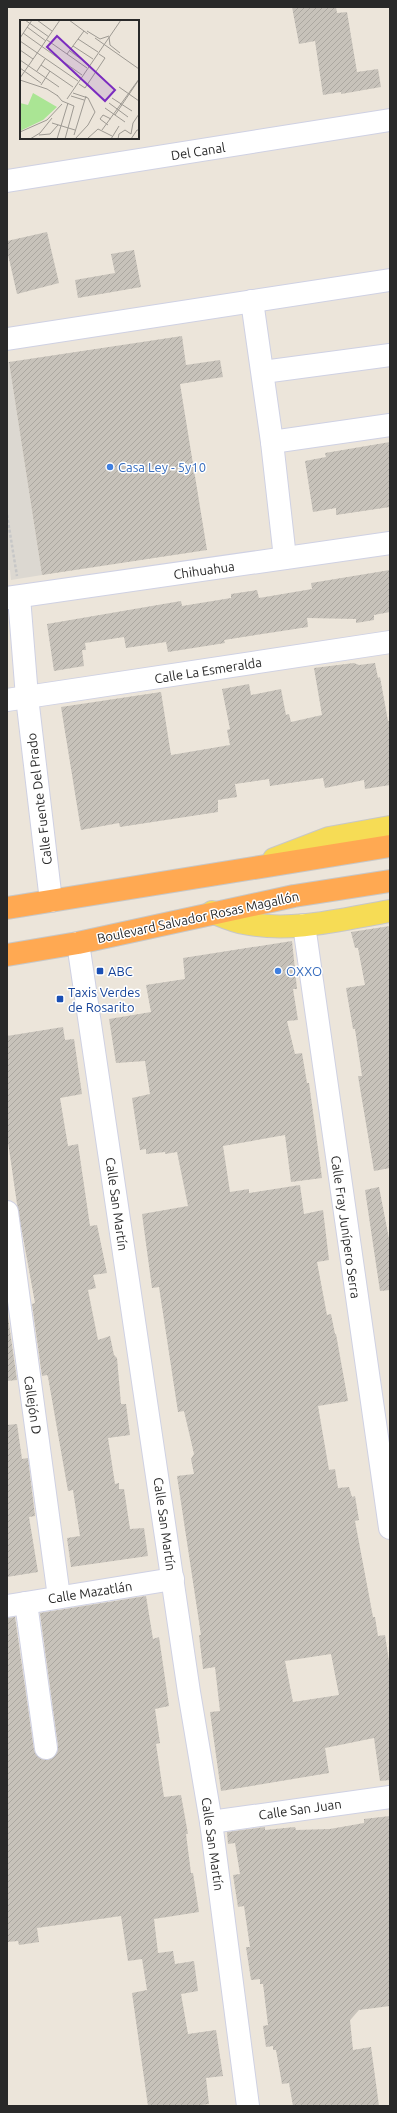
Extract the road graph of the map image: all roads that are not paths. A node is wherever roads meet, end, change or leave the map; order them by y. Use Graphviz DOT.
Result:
graph roads {
  1 [pos="390,120"];
  2 [pos="7,181"];
  3 [pos="390,280"];
  4 [pos="252,301"];
  5 [pos="7,339"];
  6 [pos="390,355"];
  7 [pos="263,372"];
  8 [pos="390,425"];
  9 [pos="272,442"];
  10 [pos="390,543"];
  11 [pos="285,558"];
  12 [pos="13,598"];
  13 [pos="390,642"];
  14 [pos="17,698"];
  15 [pos="390,827"];
  16 [pos="390,846"];
  17 [pos="253,866"];
  18 [pos="390,881"];
  19 [pos="51,901"];
  20 [pos="13,906"];
  21 [pos="390,911"];
  22 [pos="212,912"];
  23 [pos="304,925"];
  24 [pos="78,943"];
  25 [pos="7,955"];
  26 [pos="7,1212"];
  27 [pos="390,1528"];
  28 [pos="173,1578"];
  29 [pos="59,1597"];
  30 [pos="17,1604"];
  31 [pos="46,1748"];
  32 [pos="390,1797"];
  33 [pos="211,1822"];
  34 [pos="248,2106"];
  1 -- 2 [label="street, Del Canal"];
  3 -- 4 [label="street"];
  4 -- 5 [label="street"];
  4 -- 7 [label="street"];
  6 -- 7 [label="street"];
  7 -- 9 [label="street"];
  8 -- 9 [label="street"];
  9 -- 11 [label="street"];
  10 -- 11 [label="street, Chihuahua"];
  11 -- 12 [label="street, Chihuahua"];
  12 -- 14 [label="street, Calle Fuente Del Prado"];
  13 -- 14 [label="street, Calle La Esmeralda"];
  14 -- 19 [label="street, Calle Fuente Del Prado"];
  15 -- 17 [label="main road"];
  16 -- 17 [label="highway"];
  17 -- 19 [label="highway"];
  18 -- 22 [label="highway, Boulevard Salvador Rosas Magallón"];
  19 -- 20 [label="highway"];
  21 -- 23 [label="main road"];
  22 -- 23 [label="main road"];
  22 -- 24 [label="highway, Boulevard Salvador Rosas Magallón"];
  23 -- 27 [label="street, Calle Fray Junípero Serra"];
  24 -- 25 [label="highway, Boulevard Salvador Rosas Magallón"];
  24 -- 28 [label="street, Calle San Martín"];
  26 -- 29 [label="street, Callejón D"];
  28 -- 29 [label="street, Calle Mazatlán"];
  28 -- 33 [label="street, Calle San Martín"];
  29 -- 30 [label="street, Calle Mazatlán"];
  30 -- 31 [label="street"];
  32 -- 33 [label="street, Calle San Juan"];
  33 -- 34 [label="street, Calle San Martín"];
}
